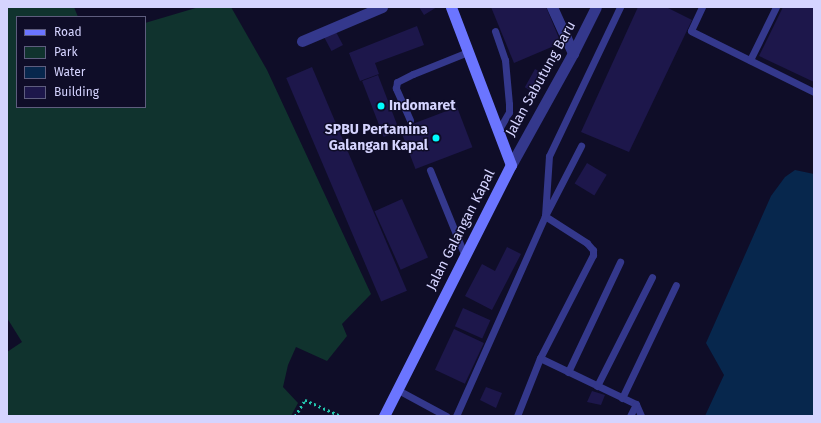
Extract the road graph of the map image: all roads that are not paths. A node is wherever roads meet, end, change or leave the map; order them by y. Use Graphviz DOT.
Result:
graph roads {
  1 [pos="382,7"];
  2 [pos="451,7"];
  3 [pos="552,7"];
  4 [pos="596,7"];
  5 [pos="620,7"];
  6 [pos="702,7"];
  7 [pos="776,7"];
  8 [pos="495,31"];
  9 [pos="302,41"];
  10 [pos="468,52"];
  11 [pos="573,53"];
  12 [pos="750,60"];
  13 [pos="814,92"];
  14 [pos="410,120"];
  15 [pos="498,131"];
  16 [pos="581,146"];
  17 [pos="511,165"];
  18 [pos="430,170"];
  19 [pos="546,216"];
  20 [pos="465,256"];
  21 [pos="620,262"];
  22 [pos="652,276"];
  23 [pos="676,285"];
  24 [pos="540,358"];
  25 [pos="568,372"];
  26 [pos="597,386"];
  27 [pos="398,390"];
  28 [pos="622,398"];
  29 [pos="636,404"];
  30 [pos="384,416"];
  31 [pos="446,416"];
  32 [pos="456,416"];
  33 [pos="517,416"];
  34 [pos="630,416"];
  35 [pos="641,416"];
  1 -- 9 [label="street"];
  2 -- 10 [label="main road, Jalan Galangan Kapal"];
  3 -- 11 [label="street"];
  4 -- 11 [label="street, Jalan Sabutung Baru"];
  5 -- 19 [label="lane"];
  6 -- 12 [label="lane"];
  7 -- 12 [label="lane"];
  8 -- 15 [label="lane"];
  10 -- 14 [label="lane"];
  10 -- 15 [label="main road, Jalan Galangan Kapal"];
  11 -- 17 [label="street, Jalan Sabutung Baru"];
  12 -- 13 [label="lane"];
  15 -- 17 [label="main road, Jalan Galangan Kapal"];
  16 -- 19 [label="lane"];
  17 -- 20 [label="main road, Jalan Galangan Kapal"];
  18 -- 20 [label="lane"];
  19 -- 24 [label="lane"];
  19 -- 32 [label="lane"];
  20 -- 27 [label="main road, Jalan Galangan Kapal"];
  21 -- 25 [label="lane"];
  22 -- 26 [label="lane"];
  23 -- 28 [label="lane"];
  24 -- 25 [label="lane"];
  24 -- 33 [label="lane"];
  25 -- 26 [label="lane"];
  26 -- 28 [label="lane"];
  27 -- 30 [label="main road, Jalan Galangan Kapal"];
  27 -- 31 [label="lane"];
  28 -- 29 [label="lane"];
  29 -- 34 [label="lane"];
  29 -- 35 [label="lane"];
}
